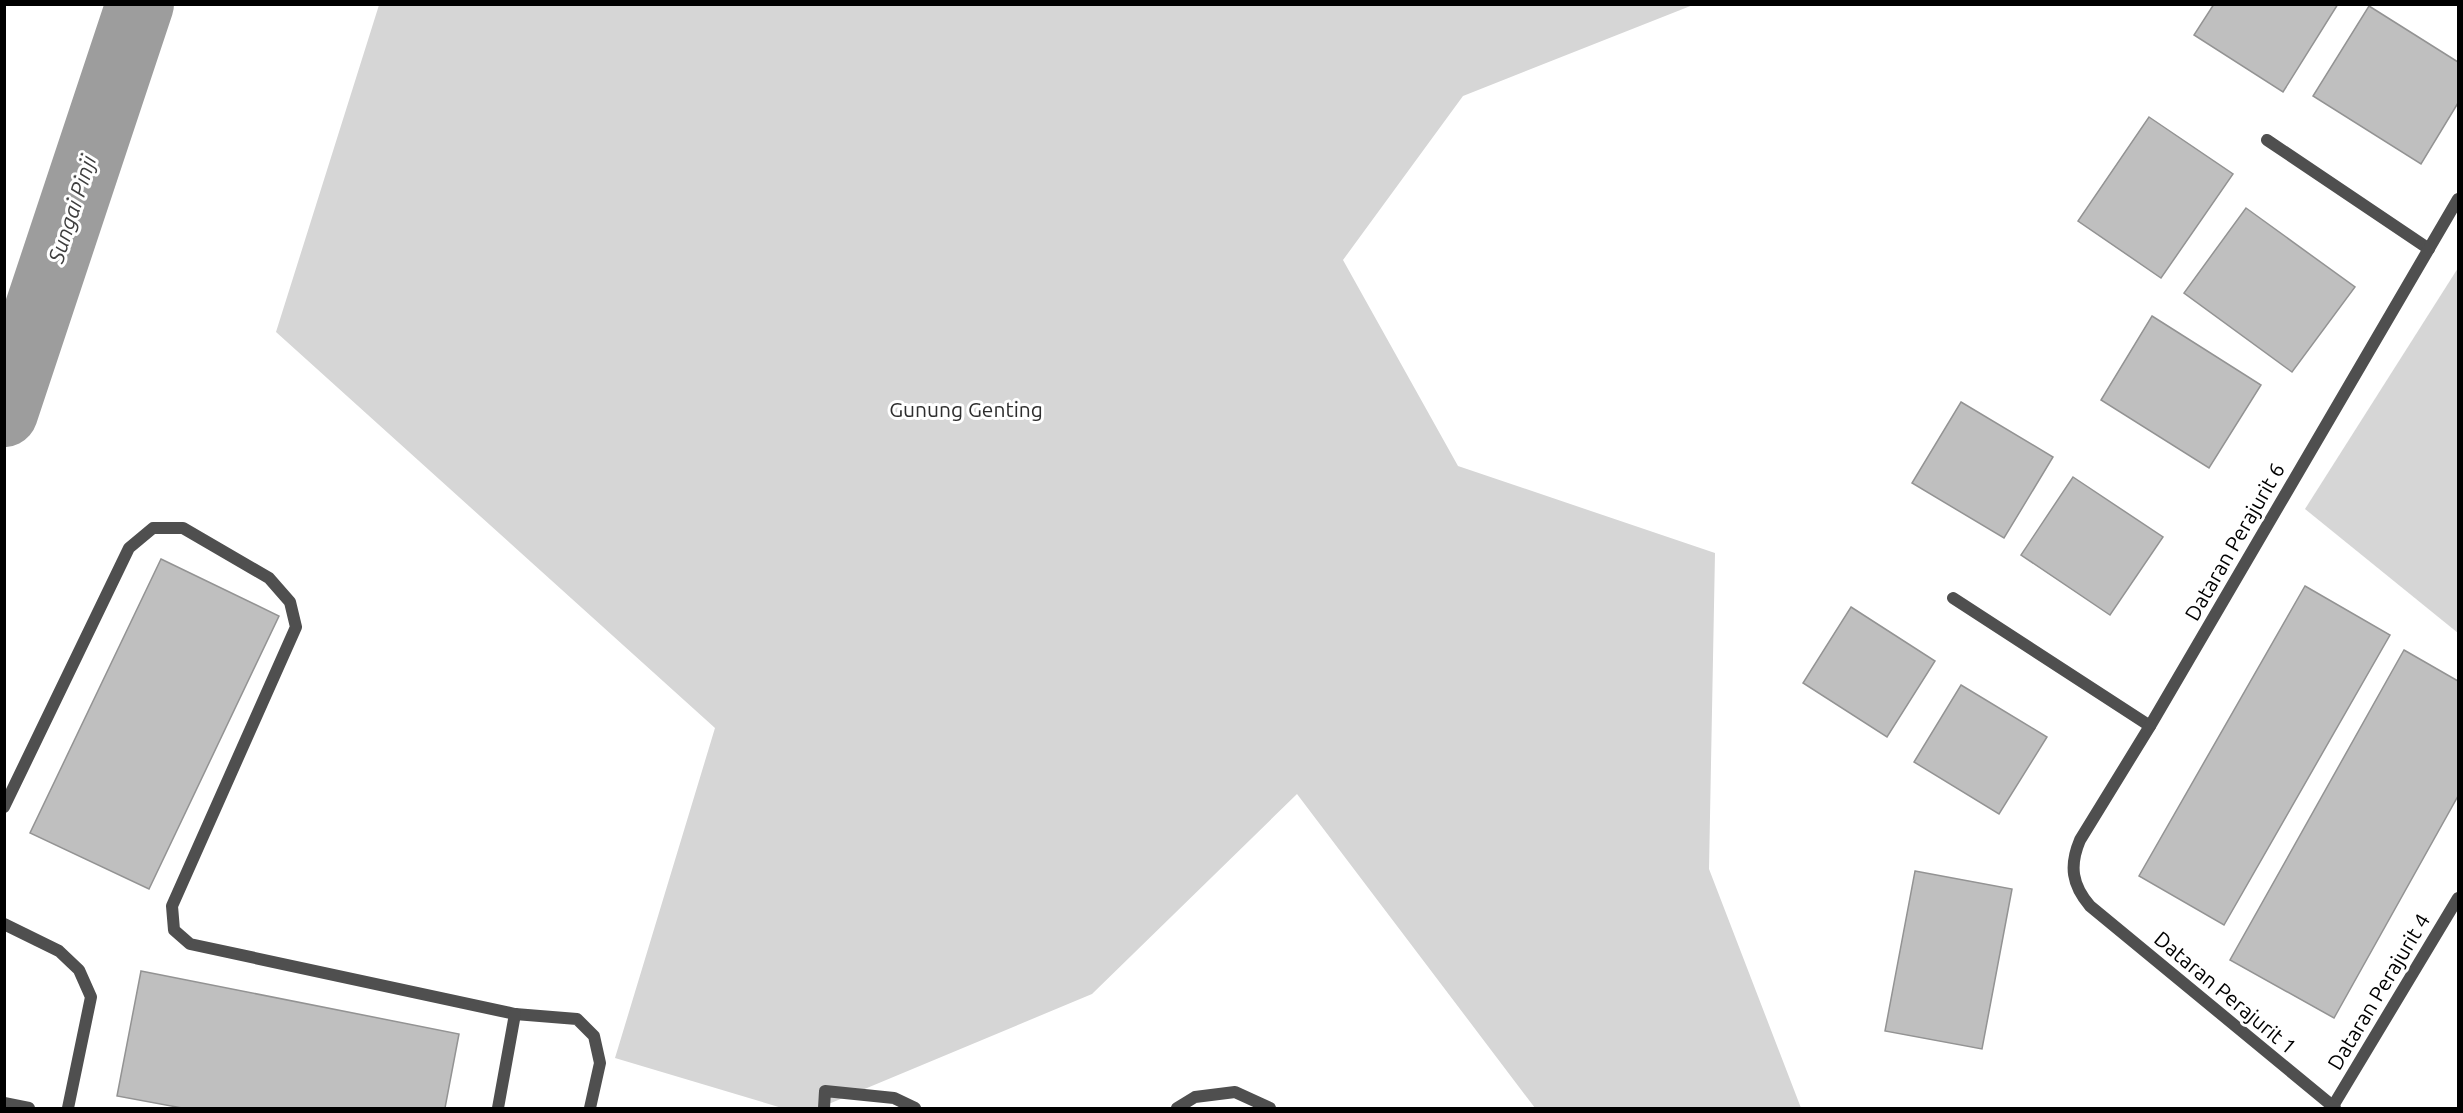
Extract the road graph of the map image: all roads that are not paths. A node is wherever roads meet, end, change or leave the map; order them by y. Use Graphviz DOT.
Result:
graph roads {
  1 [pos="2267,140"];
  2 [pos="2458,199"];
  3 [pos="2429,249"];
  4 [pos="1953,598"];
  5 [pos="2150,726"];
  6 [pos="4,807"];
  7 [pos="2458,898"];
  8 [pos="2090,906"];
  9 [pos="4,924"];
  10 [pos="515,1014"];
  11 [pos="4,1103"];
  12 [pos="2334,1107"];
  13 [pos="29,1108"];
  14 [pos="68,1108"];
  15 [pos="498,1108"];
  16 [pos="590,1108"];
  17 [pos="824,1108"];
  18 [pos="915,1108"];
  19 [pos="1177,1108"];
  20 [pos="1270,1108"];
  1 -- 3 [label="street"];
  2 -- 3 [label="street, Dataran Perajurit 6"];
  3 -- 5 [label="street, Dataran Perajurit 6"];
  4 -- 5 [label="street"];
  5 -- 8 [label="street, Dataran Perajurit 6"];
  6 -- 10 [label="street"];
  7 -- 12 [label="street, Dataran Perajurit 4"];
  8 -- 12 [label="street, Dataran Perajurit 1"];
  9 -- 14 [label="street"];
  10 -- 15 [label="street"];
  10 -- 16 [label="street"];
  11 -- 13 [label="street"];
  17 -- 18 [label="street"];
  19 -- 20 [label="street"];
}
